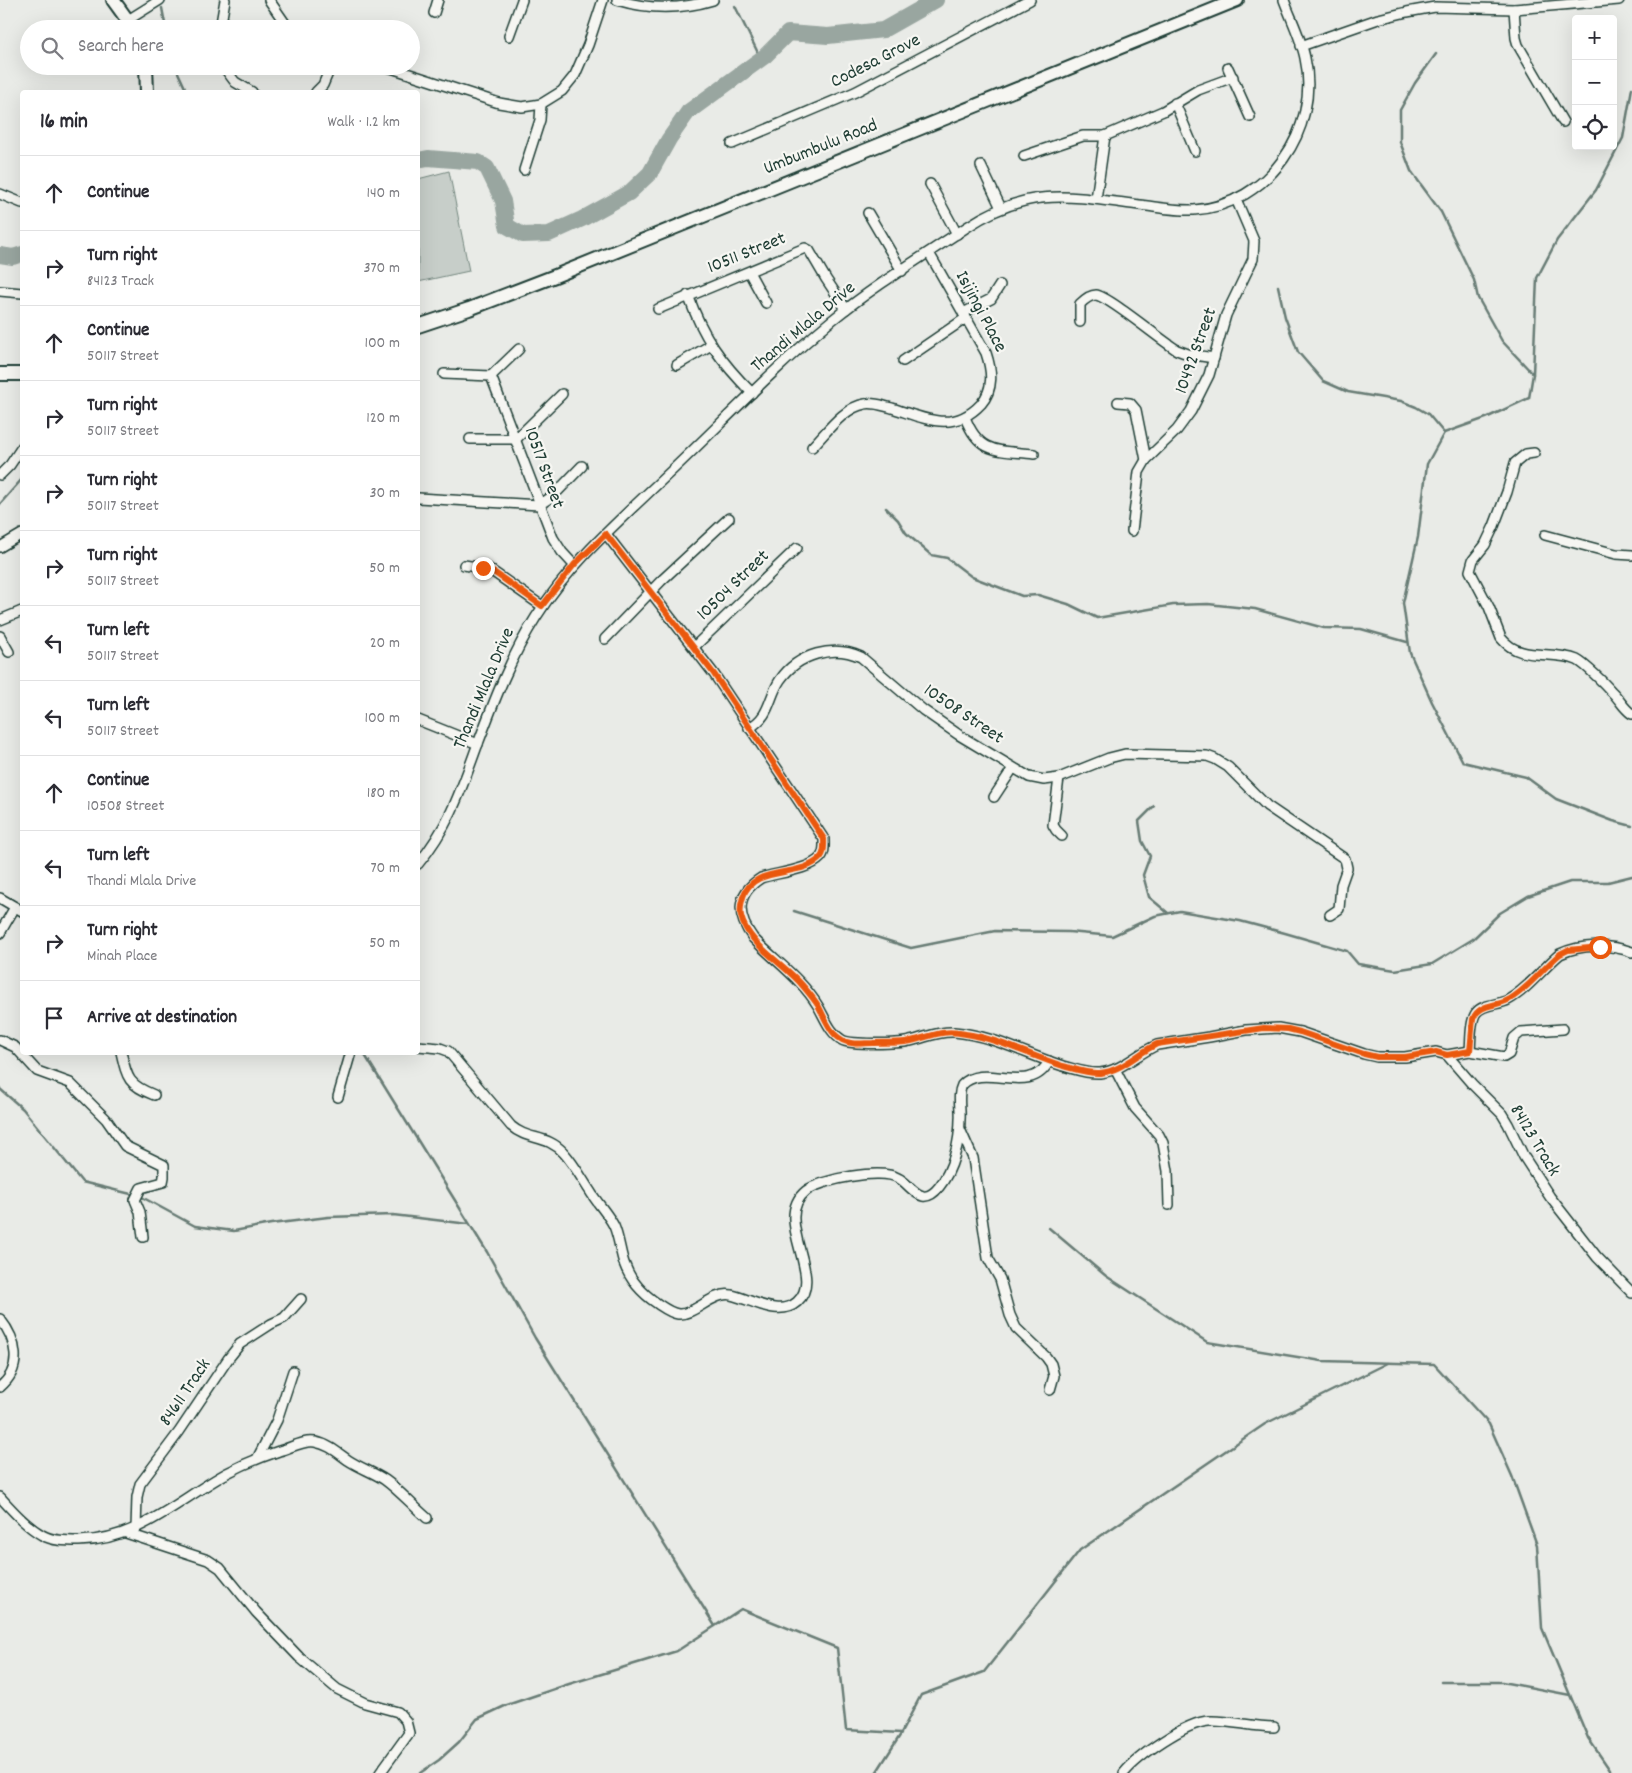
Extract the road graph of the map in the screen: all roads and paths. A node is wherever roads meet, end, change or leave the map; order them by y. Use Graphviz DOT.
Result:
graph roads {
  1 [pos="112,0"];
  2 [pos="160,0"];
  3 [pos="225,0"];
  4 [pos="270,0"];
  5 [pos="438,0"];
  6 [pos="522,0"];
  7 [pos="603,0"];
  8 [pos="617,0"];
  9 [pos="713,0"];
  10 [pos="1030,0"];
  11 [pos="1238,0"];
  12 [pos="1284,0"];
  13 [pos="1619,0"];
  14 [pos="1514,9"];
  15 [pos="434,13"];
  16 [pos="128,20"];
  17 [pos="136,20"];
  18 [pos="222,20"];
  19 [pos="284,20"];
  20 [pos="509,36"];
  21 [pos="1301,46"];
  22 [pos="1228,68"];
  23 [pos="146,75"];
  24 [pos="230,75"];
  25 [pos="327,75"];
  26 [pos="413,75"];
  27 [pos="1233,77"];
  28 [pos="147,90"];
  29 [pos="249,90"];
  30 [pos="318,90"];
  31 [pos="1174,103"];
  32 [pos="541,104"];
  33 [pos="1250,117"];
  34 [pos="1563,122"];
  35 [pos="1105,136"];
  36 [pos="732,144"];
  37 [pos="1195,151"];
  38 [pos="1024,156"];
  39 [pos="981,166"];
  40 [pos="524,170"];
  41 [pos="930,184"];
  42 [pos="0,194"];
  43 [pos="1096,199"];
  44 [pos="1236,199"];
  45 [pos="20,202"];
  46 [pos="1001,208"];
  47 [pos="868,213"];
  48 [pos="958,234"];
  49 [pos="929,253"];
  50 [pos="902,271"];
  51 [pos="749,272"];
  52 [pos="1000,285"];
  53 [pos="0,291"];
  54 [pos="20,292"];
  55 [pos="688,295"];
  56 [pos="766,303"];
  57 [pos="658,309"];
  58 [pos="846,309"];
  59 [pos="964,316"];
  60 [pos="1080,322"];
  61 [pos="420,325"];
  62 [pos="711,345"];
  63 [pos="518,349"];
  64 [pos="1214,358"];
  65 [pos="903,361"];
  66 [pos="677,365"];
  67 [pos="0,374"];
  68 [pos="20,374"];
  69 [pos="444,374"];
  70 [pos="491,376"];
  71 [pos="752,393"];
  72 [pos="562,394"];
  73 [pos="1118,402"];
  74 [pos="965,417"];
  75 [pos="470,439"];
  76 [pos="516,439"];
  77 [pos="812,447"];
  78 [pos="20,450"];
  79 [pos="1534,453"];
  80 [pos="1034,454"];
  81 [pos="1146,460"];
  82 [pos="582,466"];
  83 [pos="0,475"];
  84 [pos="420,498"];
  85 [pos="539,505"];
  86 [pos="730,518"];
  87 [pos="1132,532"];
  88 [pos="606,534"];
  89 [pos="20,535"];
  90 [pos="1544,535"];
  91 [pos="0,547"];
  92 [pos="797,548"];
  93 [pos="1632,555"];
  94 [pos="464,565"];
  95 [pos="574,565"];
  96 [pos="651,591"];
  97 [pos="542,606"];
  98 [pos="20,613"];
  99 [pos="0,620"];
  100 [pos="0,636"];
  101 [pos="605,640"];
  102 [pos="694,647"];
  103 [pos="9,652"];
  104 [pos="1632,714"];
  105 [pos="420,721"];
  106 [pos="750,728"];
  107 [pos="478,744"];
  108 [pos="1012,768"];
  109 [pos="1059,778"];
  110 [pos="994,797"];
  111 [pos="1062,836"];
  112 [pos="420,861"];
  113 [pos="0,898"];
  114 [pos="19,909"];
  115 [pos="1330,915"];
  116 [pos="0,933"];
  117 [pos="1632,952"];
  118 [pos="1562,1029"];
  119 [pos="0,1040"];
  120 [pos="420,1046"];
  121 [pos="1470,1051"];
  122 [pos="20,1052"];
  123 [pos="22,1055"];
  124 [pos="123,1055"];
  125 [pos="350,1055"];
  126 [pos="1447,1055"];
  127 [pos="1049,1061"];
  128 [pos="1115,1069"];
  129 [pos="154,1095"];
  130 [pos="338,1097"];
  131 [pos="960,1129"];
  132 [pos="1169,1205"];
  133 [pos="143,1237"];
  134 [pos="1632,1293"];
  135 [pos="301,1299"];
  136 [pos="0,1319"];
  137 [pos="293,1371"];
  138 [pos="0,1387"];
  139 [pos="1050,1390"];
  140 [pos="258,1457"];
  141 [pos="0,1497"];
  142 [pos="427,1518"];
  143 [pos="136,1529"];
  144 [pos="126,1533"];
  145 [pos="1274,1727"];
  146 [pos="380,1773"];
  147 [pos="1124,1773"];
  1 -- 16 [label="main road"];
  2 -- 17 [label="street"];
  3 -- 18 [label="street"];
  4 -- 19 [label="street"];
  5 -- 15 [label="street"];
  6 -- 20 [label="street"];
  7 -- 32 [label="street"];
  8 -- 9 [label="street"];
  10 -- 36 [label="street, Codesa Grove"];
  11 -- 61 [label="main road, Umbumbulu Road"];
  12 -- 21 [label="street, Thandi Mlala Drive"];
  13 -- 14 [label="street"];
  14 -- 21 [label="street"];
  14 -- 34 [label="street"];
  21 -- 44 [label="street, Thandi Mlala Drive"];
  22 -- 27 [label="street"];
  23 -- 28 [label="main road"];
  24 -- 29 [label="street"];
  25 -- 30 [label="street"];
  26 -- 32 [label="street"];
  27 -- 31 [label="street"];
  27 -- 33 [label="street"];
  31 -- 35 [label="street"];
  31 -- 37 [label="street"];
  32 -- 40 [label="street"];
  35 -- 38 [label="street"];
  35 -- 43 [label="street"];
  39 -- 46 [label="street"];
  41 -- 48 [label="street"];
  42 -- 45 [label="street"];
  43 -- 44 [label="street, Thandi Mlala Drive"];
  43 -- 46 [label="street, Thandi Mlala Drive"];
  44 -- 64 [label="street, 10492 Street"];
  46 -- 48 [label="street, Thandi Mlala Drive"];
  47 -- 50 [label="street"];
  48 -- 49 [label="street, Thandi Mlala Drive"];
  49 -- 50 [label="street, Thandi Mlala Drive"];
  49 -- 59 [label="street, Isijingi Place"];
  50 -- 58 [label="street, Thandi Mlala Drive"];
  51 -- 55 [label="street, 10511 Street"];
  51 -- 56 [label="street"];
  51 -- 58 [label="street, 10511 Street"];
  52 -- 59 [label="street"];
  53 -- 54 [label="street"];
  55 -- 57 [label="street, 10511 Street"];
  55 -- 62 [label="street"];
  58 -- 71 [label="street, Thandi Mlala Drive"];
  59 -- 65 [label="street"];
  59 -- 74 [label="street, Isijingi Place"];
  60 -- 64 [label="street"];
  62 -- 66 [label="street"];
  62 -- 71 [label="street"];
  63 -- 70 [label="street"];
  64 -- 81 [label="street, 10492 Street"];
  67 -- 68 [label="main road"];
  69 -- 70 [label="street"];
  70 -- 76 [label="street, 10517 Street"];
  71 -- 88 [label="street, Thandi Mlala Drive"];
  72 -- 76 [label="street"];
  73 -- 81 [label="street"];
  74 -- 77 [label="street"];
  74 -- 80 [label="street"];
  75 -- 76 [label="street"];
  76 -- 85 [label="street, 10517 Street"];
  78 -- 83 [label="street"];
  79 -- 104 [label="street"];
  81 -- 87 [label="street, 10492 Street"];
  82 -- 85 [label="street"];
  84 -- 85 [label="street"];
  85 -- 95 [label="street, 10517 Street"];
  86 -- 96 [label="street"];
  88 -- 95 [label="street, Thandi Mlala Drive"];
  88 -- 96 [label="street"];
  89 -- 91 [label="street"];
  90 -- 93 [label="street"];
  92 -- 102 [label="street, 10504 Street"];
  94 -- 97 [label="street"];
  95 -- 97 [label="street, Thandi Mlala Drive"];
  96 -- 101 [label="street"];
  96 -- 102 [label="street"];
  97 -- 107 [label="street, Thandi Mlala Drive"];
  98 -- 99 [label="street"];
  100 -- 103 [label="street"];
  102 -- 106 [label="street"];
  105 -- 107 [label="street"];
  106 -- 108 [label="street, 10508 Street"];
  106 -- 127 [label="street"];
  107 -- 112 [label="street, Thandi Mlala Drive"];
  108 -- 109 [label="street, 10508 Street"];
  108 -- 110 [label="street"];
  109 -- 111 [label="street"];
  109 -- 115 [label="street, 10508 Street"];
  113 -- 114 [label="street"];
  114 -- 116 [label="street"];
  117 -- 121 [label="street"];
  118 -- 121 [label="street"];
  119 -- 122 [label="street"];
  120 -- 131 [label="street"];
  121 -- 126 [label="street"];
  123 -- 133 [label="street"];
  124 -- 129 [label="street"];
  125 -- 130 [label="street"];
  126 -- 128 [label="street"];
  126 -- 134 [label="street, 84123 Track"];
  127 -- 128 [label="street"];
  127 -- 131 [label="street"];
  128 -- 132 [label="street"];
  131 -- 139 [label="street"];
  135 -- 143 [label="street, 84611 Track"];
  136 -- 138 [label="street"];
  137 -- 140 [label="street"];
  140 -- 142 [label="street"];
  140 -- 143 [label="street"];
  141 -- 144 [label="street"];
  143 -- 144 [label="street"];
  144 -- 146 [label="street"];
  145 -- 147 [label="street"];
}
